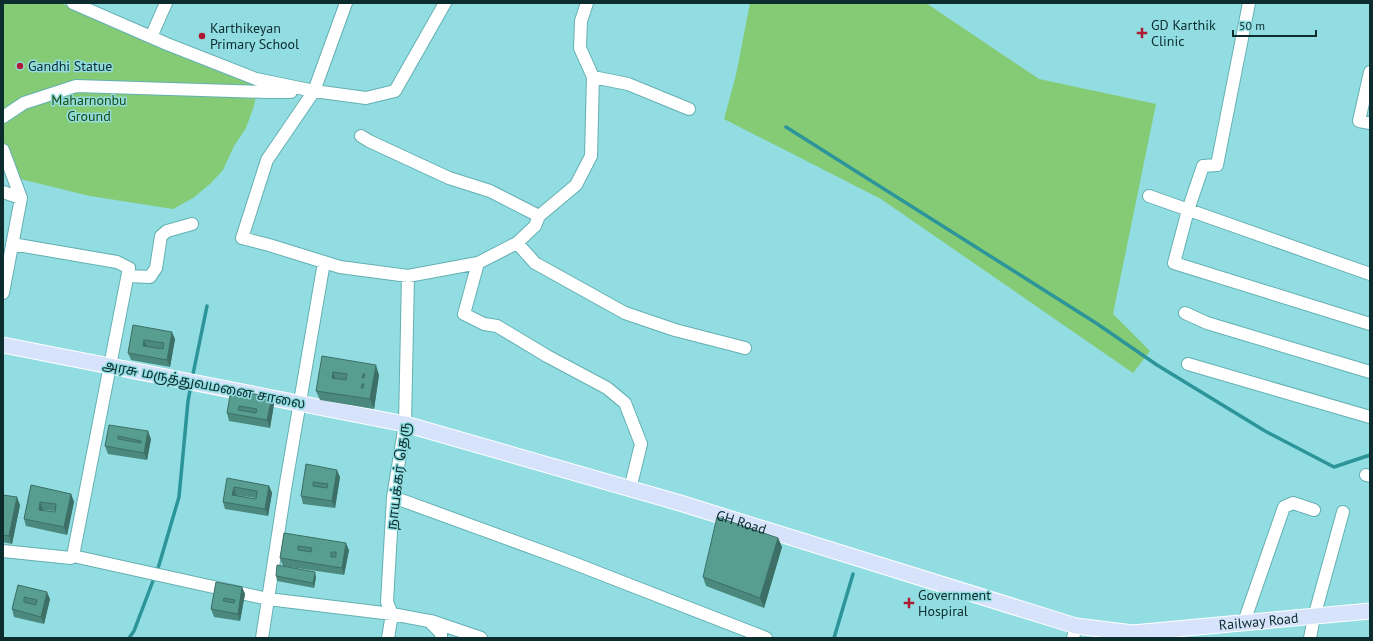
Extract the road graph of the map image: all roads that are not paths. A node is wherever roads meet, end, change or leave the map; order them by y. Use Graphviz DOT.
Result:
graph roads {
  1 [pos="73,3"];
  2 [pos="166,3"];
  3 [pos="346,3"];
  4 [pos="445,3"];
  5 [pos="587,3"];
  6 [pos="1249,3"];
  7 [pos="151,37"];
  8 [pos="1370,72"];
  9 [pos="593,77"];
  10 [pos="314,92"];
  11 [pos="689,109"];
  12 [pos="3,117"];
  13 [pos="1370,123"];
  14 [pos="361,136"];
  15 [pos="3,150"];
  16 [pos="3,192"];
  17 [pos="1149,196"];
  18 [pos="21,198"];
  19 [pos="1188,210"];
  20 [pos="539,216"];
  21 [pos="192,224"];
  22 [pos="518,243"];
  23 [pos="12,244"];
  24 [pos="324,262"];
  25 [pos="478,263"];
  26 [pos="1370,274"];
  27 [pos="128,276"];
  28 [pos="408,276"];
  29 [pos="3,293"];
  30 [pos="1185,313"];
  31 [pos="1370,324"];
  32 [pos="3,345"];
  33 [pos="745,348"];
  34 [pos="1188,364"];
  35 [pos="111,366"];
  36 [pos="1370,372"];
  37 [pos="300,403"];
  38 [pos="1370,417"];
  39 [pos="405,424"];
  40 [pos="630,489"];
  41 [pos="393,496"];
  42 [pos="1314,510"];
  43 [pos="1343,512"];
  44 [pos="3,551"];
  45 [pos="73,556"];
  46 [pos="268,599"];
  47 [pos="1370,611"];
  48 [pos="392,614"];
  49 [pos="1314,617"];
  50 [pos="429,620"];
  51 [pos="1244,622"];
  52 [pos="1074,632"];
  53 [pos="262,638"];
  54 [pos="388,638"];
  55 [pos="441,638"];
  56 [pos="481,638"];
  57 [pos="766,638"];
  58 [pos="1310,638"];
  1 -- 7 [label="street"];
  2 -- 7 [label="street"];
  3 -- 10 [label="street"];
  4 -- 10 [label="street"];
  5 -- 9 [label="street"];
  6 -- 19 [label="street"];
  7 -- 10 [label="street"];
  8 -- 13 [label="street"];
  9 -- 11 [label="street"];
  9 -- 20 [label="street"];
  10 -- 12 [label="street"];
  10 -- 24 [label="street"];
  14 -- 20 [label="street"];
  15 -- 18 [label="street"];
  16 -- 18 [label="street"];
  17 -- 19 [label="street"];
  18 -- 23 [label="street"];
  19 -- 26 [label="street"];
  19 -- 31 [label="street"];
  20 -- 22 [label="street"];
  21 -- 27 [label="street"];
  22 -- 25 [label="street"];
  22 -- 33 [label="street"];
  23 -- 27 [label="street"];
  23 -- 29 [label="street"];
  24 -- 28 [label="street"];
  24 -- 37 [label="street"];
  25 -- 28 [label="street"];
  25 -- 40 [label="street"];
  27 -- 35 [label="street"];
  28 -- 39 [label="street, நாயக்கர் தெரு"];
  30 -- 36 [label="street"];
  32 -- 35 [label="main road, அரசு மருத்துவமனை சாலை"];
  34 -- 38 [label="street"];
  35 -- 37 [label="main road, அரசு மருத்துவமனை சாலை"];
  35 -- 45 [label="street"];
  37 -- 39 [label="main road, அரசு மருத்துவமனை சாலை"];
  37 -- 46 [label="street"];
  39 -- 40 [label="main road, GH Road"];
  39 -- 41 [label="street, நாயக்கர் தெரு"];
  40 -- 52 [label="main road, GH Road"];
  41 -- 48 [label="street, நாயக்கர் தெரு"];
  41 -- 57 [label="street"];
  42 -- 51 [label="street"];
  43 -- 49 [label="street"];
  44 -- 45 [label="street"];
  45 -- 46 [label="street"];
  46 -- 48 [label="street"];
  46 -- 53 [label="street"];
  47 -- 49 [label="main road, Railway Road"];
  48 -- 50 [label="street"];
  48 -- 54 [label="street"];
  49 -- 51 [label="main road, Railway Road"];
  49 -- 58 [label="street"];
  50 -- 55 [label="street"];
  50 -- 56 [label="street"];
  51 -- 52 [label="main road, Railway Road"];
}
